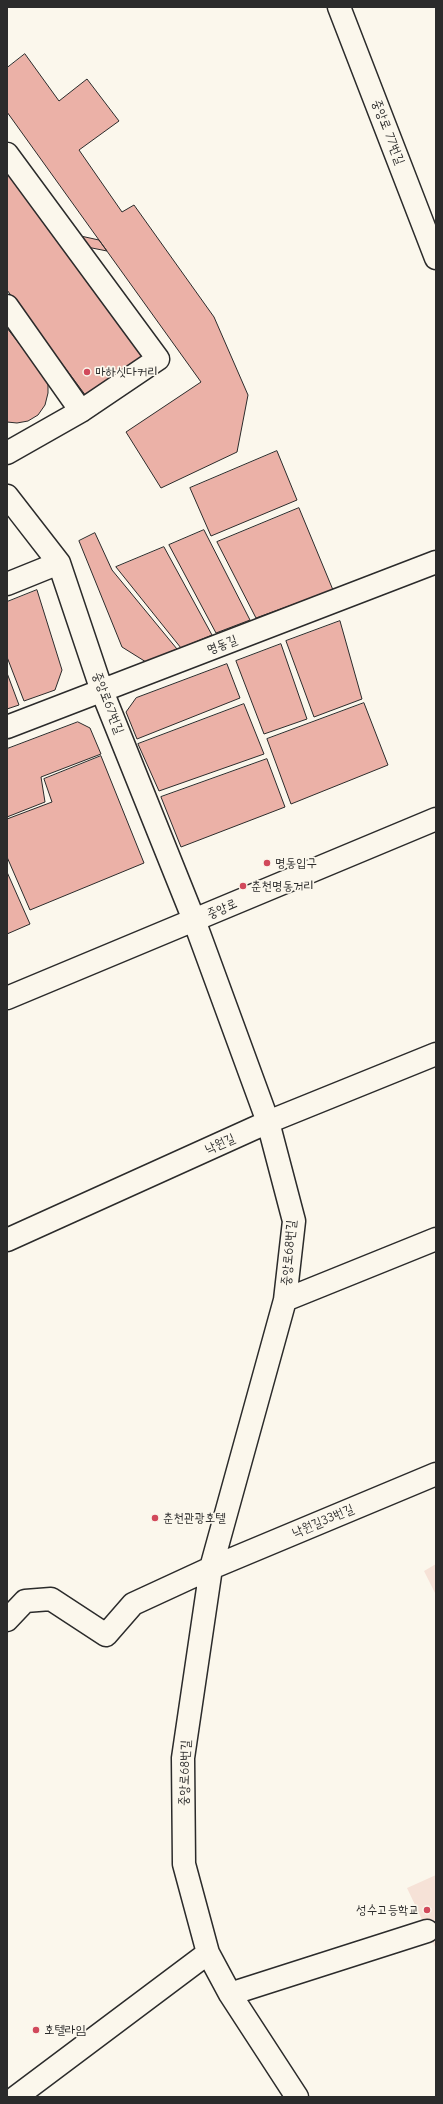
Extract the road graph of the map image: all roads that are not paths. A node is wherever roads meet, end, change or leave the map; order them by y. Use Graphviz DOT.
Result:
graph roads {
  1 [pos="339,7"];
  2 [pos="7,154"];
  3 [pos="436,258"];
  4 [pos="7,306"];
  5 [pos="81,410"];
  6 [pos="7,453"];
  7 [pos="7,496"];
  8 [pos="436,562"];
  9 [pos="59,563"];
  10 [pos="7,584"];
  11 [pos="102,691"];
  12 [pos="7,727"];
  13 [pos="436,819"];
  14 [pos="194,920"];
  15 [pos="7,998"];
  16 [pos="435,1056"];
  17 [pos="268,1122"];
  18 [pos="436,1238"];
  19 [pos="7,1240"];
  20 [pos="285,1300"];
  21 [pos="436,1474"];
  22 [pos="211,1568"];
  23 [pos="7,1620"];
  24 [pos="427,1931"];
  25 [pos="208,1953"];
  26 [pos="230,1994"];
  27 [pos="16,2097"];
  28 [pos="297,2097"];
  1 -- 3 [label="street, 중앙로 77번길"];
  2 -- 5 [label="street"];
  4 -- 5 [label="street"];
  5 -- 6 [label="street"];
  7 -- 9 [label="street, 중앙로67번길"];
  8 -- 11 [label="street, 명동길"];
  9 -- 10 [label="street"];
  9 -- 11 [label="street, 중앙로67번길"];
  11 -- 12 [label="street, 명동길"];
  11 -- 14 [label="street, 중앙로67번길"];
  13 -- 14 [label="street, 중앙로"];
  14 -- 15 [label="street, 중앙로"];
  14 -- 17 [label="street, 중앙로68번길"];
  16 -- 17 [label="street, 낙원길"];
  17 -- 19 [label="street, 낙원길"];
  17 -- 20 [label="street, 중앙로68번길"];
  18 -- 20 [label="street"];
  20 -- 22 [label="street, 중앙로68번길"];
  21 -- 22 [label="street, 낙원길33번길"];
  22 -- 23 [label="street"];
  22 -- 25 [label="street, 중앙로68번길"];
  24 -- 26 [label="street"];
  25 -- 26 [label="street, 중앙로68번길"];
  25 -- 27 [label="street"];
  26 -- 28 [label="street, 중앙로68번길"];
}
